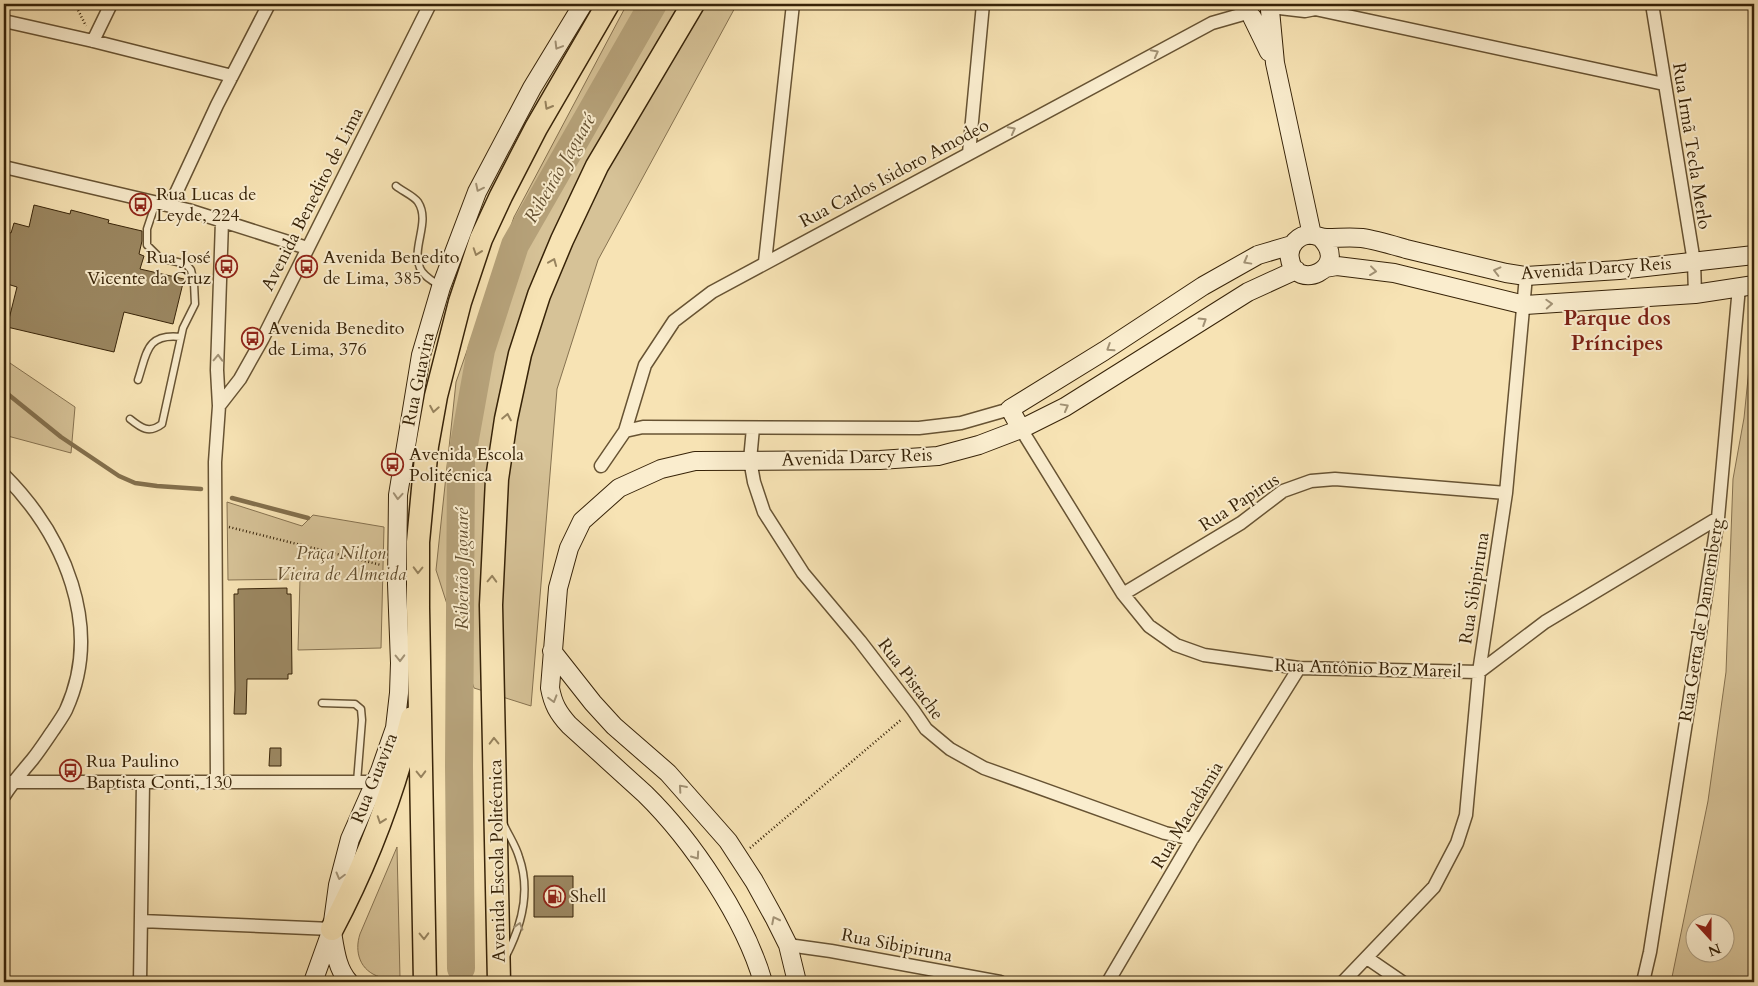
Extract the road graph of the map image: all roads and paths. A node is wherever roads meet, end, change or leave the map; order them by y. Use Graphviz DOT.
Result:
graph roads {
  1 [pos="76,4"];
  2 [pos="111,4"];
  3 [pos="269,4"];
  4 [pos="430,4"];
  5 [pos="583,4"];
  6 [pos="608,4"];
  7 [pos="693,4"];
  8 [pos="793,4"];
  9 [pos="983,4"];
  10 [pos="1652,4"];
  11 [pos="1310,6"];
  12 [pos="1271,7"];
  13 [pos="1247,11"];
  14 [pos="4,21"];
  15 [pos="93,41"];
  16 [pos="1275,63"];
  17 [pos="232,76"];
  18 [pos="1664,84"];
  19 [pos="969,153"];
  20 [pos="4,168"];
  21 [pos="396,186"];
  22 [pos="156,202"];
  23 [pos="170,206"];
  24 [pos="222,221"];
  25 [pos="1316,237"];
  26 [pos="1292,244"];
  27 [pos="1754,244"];
  28 [pos="307,248"];
  29 [pos="1747,256"];
  30 [pos="764,262"];
  31 [pos="1694,262"];
  32 [pos="1325,268"];
  33 [pos="1296,270"];
  34 [pos="1526,276"];
  35 [pos="1746,286"];
  36 [pos="441,287"];
  37 [pos="1695,294"];
  38 [pos="1525,305"];
  39 [pos="181,337"];
  40 [pos="1089,360"];
  41 [pos="138,380"];
  42 [pos="1087,394"];
  43 [pos="219,406"];
  44 [pos="1010,409"];
  45 [pos="130,419"];
  46 [pos="753,428"];
  47 [pos="1022,429"];
  48 [pos="625,431"];
  49 [pos="750,460"];
  50 [pos="601,466"];
  51 [pos="4,475"];
  52 [pos="1506,493"];
  53 [pos="1718,518"];
  54 [pos="216,523"];
  55 [pos="397,569"];
  56 [pos="1123,594"];
  57 [pos="552,651"];
  58 [pos="1299,668"];
  59 [pos="1479,672"];
  60 [pos="419,690"];
  61 [pos="322,702"];
  62 [pos="913,710"];
  63 [pos="8,782"];
  64 [pos="143,782"];
  65 [pos="217,782"];
  66 [pos="357,782"];
  67 [pos="375,782"];
  68 [pos="4,796"];
  69 [pos="1192,839"];
  70 [pos="738,858"];
  71 [pos="141,921"];
  72 [pos="332,929"];
  73 [pos="788,945"];
  74 [pos="1367,958"];
  75 [pos="499,976"];
  76 [pos="140,982"];
  77 [pos="313,982"];
  78 [pos="349,982"];
  79 [pos="425,982"];
  80 [pos="763,982"];
  81 [pos="797,982"];
  82 [pos="1000,982"];
  83 [pos="1108,982"];
  84 [pos="1343,982"];
  85 [pos="1402,982"];
  86 [pos="1642,982"];
  1 -- 15 [label="path"];
  2 -- 15 [label="street"];
  3 -- 17 [label="street"];
  4 -- 28 [label="street, Avenida Benedito de Lima"];
  5 -- 36 [label="main road, Rua Guavira, one-way"];
  6 -- 60 [label="highway, one-way"];
  75 -- 7 [label="highway, Avenida Escola Politécnica, one-way"];
  8 -- 30 [label="street"];
  9 -- 19 [label="street"];
  10 -- 18 [label="street, Rua Irmã Tecla Merlo"];
  11 -- 12 [label="street"];
  11 -- 18 [label="street"];
  12 -- 13 [label="main road"];
  12 -- 16 [label="main road"];
  13 -- 16 [label="main road"];
  19 -- 13 [label="street, Rua Carlos Isidoro Amodeo, one-way"];
  14 -- 15 [label="street"];
  15 -- 17 [label="street"];
  16 -- 25 [label="main road"];
  17 -- 23 [label="street"];
  18 -- 31 [label="street, Rua Irmã Tecla Merlo"];
  19 -- 30 [label="street, Rua Carlos Isidoro Amodeo"];
  20 -- 22 [label="street"];
  21 -- 36 [label="lane"];
  22 -- 23 [label="street"];
  22 -- 39 [label="lane"];
  23 -- 24 [label="street"];
  24 -- 28 [label="street"];
  43 -- 24 [label="street, one-way"];
  25 -- 26 [label="main road"];
  25 -- 32 [label="main road"];
  34 -- 25 [label="main road, Avenida Darcy Reis, one-way"];
  26 -- 33 [label="main road"];
  26 -- 40 [label="main road, Avenida Darcy Reis, one-way"];
  27 -- 29 [label="street"];
  28 -- 43 [label="street, Avenida Benedito de Lima"];
  29 -- 31 [label="main road, Avenida Darcy Reis"];
  29 -- 35 [label="main road, Rua Gerta de Dannemberg"];
  30 -- 48 [label="street, Rua Carlos Isidoro Amodeo"];
  31 -- 34 [label="main road, Avenida Darcy Reis"];
  31 -- 37 [label="street, Rua Irmã Tecla Merlo"];
  32 -- 33 [label="main road"];
  32 -- 38 [label="main road, Avenida Darcy Reis, one-way"];
  42 -- 33 [label="main road, Avenida Darcy Reis, one-way"];
  34 -- 38 [label="street, Rua Sibipiruna"];
  35 -- 37 [label="main road, Avenida Darcy Reis"];
  35 -- 53 [label="street, Rua Gerta de Dannemberg"];
  36 -- 55 [label="main road, Rua Guavira, one-way"];
  38 -- 37 [label="main road, Avenida Darcy Reis, one-way"];
  38 -- 52 [label="street, Rua Sibipiruna"];
  39 -- 41 [label="lane"];
  39 -- 45 [label="lane"];
  40 -- 42 [label="main road"];
  40 -- 44 [label="main road, Avenida Darcy Reis"];
  47 -- 42 [label="main road, Avenida Darcy Reis, one-way"];
  43 -- 54 [label="street"];
  44 -- 46 [label="street, Avenida Darcy Reis"];
  44 -- 47 [label="main road, Rua Antônio Boz Mareil"];
  46 -- 48 [label="street, Avenida Darcy Reis"];
  46 -- 49 [label="street, Rua Pistache"];
  47 -- 49 [label="main road, Avenida Darcy Reis"];
  47 -- 56 [label="street, Rua Antônio Boz Mareil"];
  48 -- 50 [label="street"];
  49 -- 57 [label="main road, Avenida Darcy Reis"];
  49 -- 62 [label="street, Rua Pistache"];
  51 -- 63 [label="street"];
  52 -- 56 [label="street, Rua Papirus"];
  52 -- 59 [label="street, Rua Sibipiruna"];
  53 -- 59 [label="street, Rua Antônio Boz Mareil"];
  53 -- 86 [label="street, Rua Gerta de Dannemberg"];
  54 -- 55 [label="path"];
  54 -- 65 [label="street"];
  55 -- 67 [label="main road, Rua Guavira, one-way"];
  56 -- 58 [label="street, Rua Antônio Boz Mareil"];
  70 -- 57 [label="main road, one-way"];
  57 -- 80 [label="main road, Avenida Darcy Reis, one-way"];
  58 -- 59 [label="street, Rua Antônio Boz Mareil"];
  58 -- 69 [label="street, Rua Macadâmia"];
  59 -- 74 [label="street, Rua Sibipiruna"];
  60 -- 72 [label="highway, one-way"];
  60 -- 79 [label="highway, one-way"];
  61 -- 66 [label="lane"];
  62 -- 69 [label="street, Rua Pistache"];
  62 -- 70 [label="path"];
  63 -- 64 [label="street"];
  63 -- 68 [label="street"];
  64 -- 65 [label="street"];
  64 -- 71 [label="street"];
  65 -- 66 [label="street"];
  66 -- 67 [label="street"];
  67 -- 72 [label="main road, Rua Guavira, one-way"];
  69 -- 83 [label="street, Rua Macadâmia"];
  73 -- 70 [label="main road, one-way"];
  71 -- 72 [label="street"];
  71 -- 76 [label="street"];
  72 -- 77 [label="main road"];
  72 -- 78 [label="main road"];
  73 -- 81 [label="main road"];
  73 -- 82 [label="street, Rua Sibipiruna"];
  74 -- 84 [label="street, Rua Sibipiruna"];
  74 -- 85 [label="street"];
}
